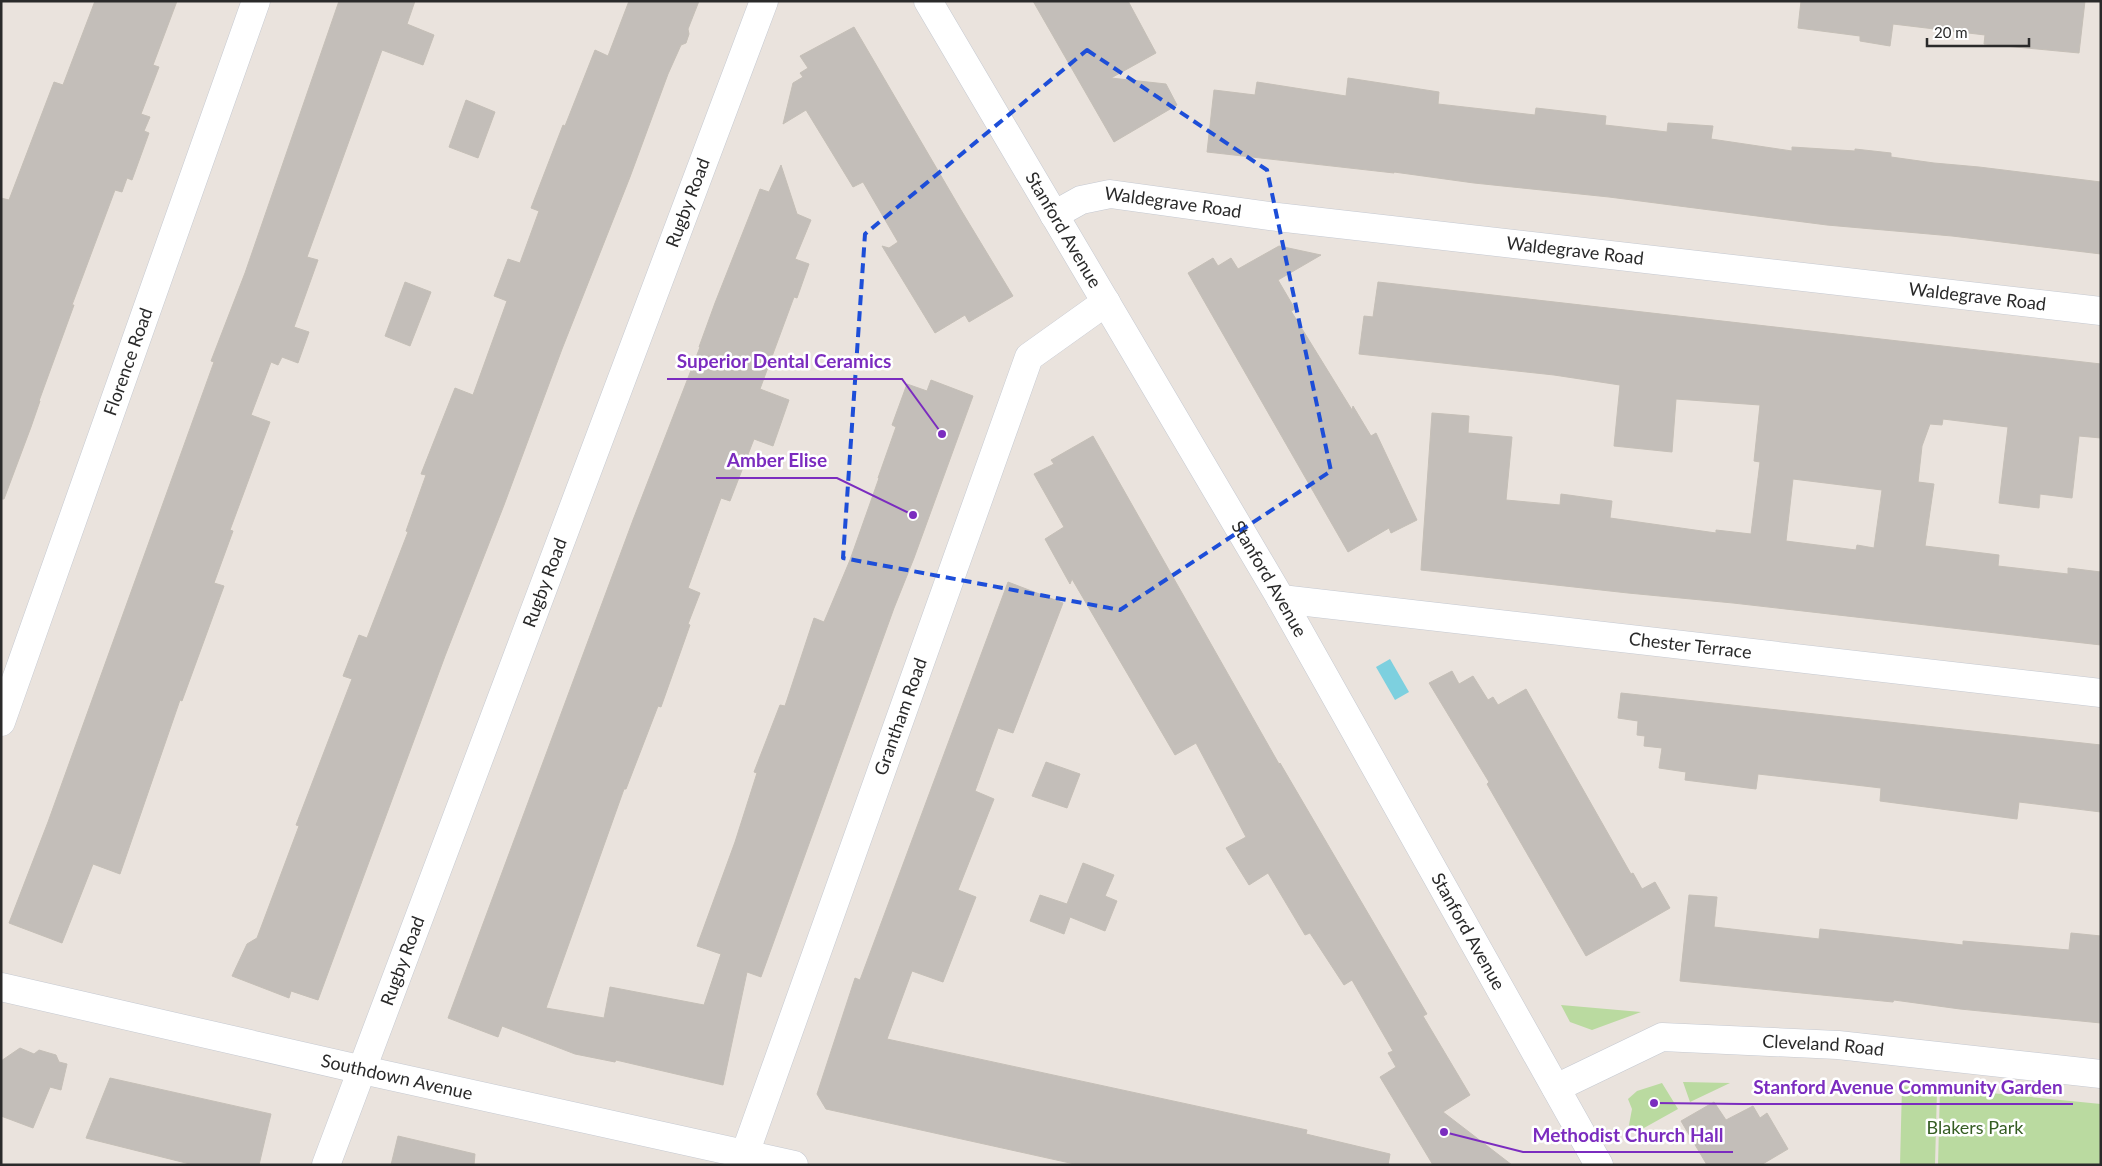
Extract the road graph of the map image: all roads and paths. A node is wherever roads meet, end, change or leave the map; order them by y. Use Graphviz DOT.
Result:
graph roads {
  1 [pos="256,1"];
  2 [pos="764,1"];
  3 [pos="928,1"];
  4 [pos="1054,215"];
  5 [pos="1106,302"];
  6 [pos="2101,311"];
  7 [pos="1281,599"];
  8 [pos="2101,693"];
  9 [pos="1,722"];
  10 [pos="1,987"];
  11 [pos="363,1070"];
  12 [pos="2101,1074"];
  13 [pos="1556,1088"];
  14 [pos="743,1159"];
  15 [pos="326,1165"];
  16 [pos="794,1165"];
  17 [pos="1599,1165"];
  1 -- 9 [label="street, Florence Road"];
  2 -- 11 [label="street, Rugby Road"];
  3 -- 4 [label="street, Stanford Avenue"];
  4 -- 5 [label="street, Stanford Avenue"];
  4 -- 6 [label="street, Waldegrave Road"];
  5 -- 7 [label="street, Stanford Avenue"];
  5 -- 14 [label="street, Grantham Road"];
  7 -- 8 [label="street, Chester Terrace"];
  7 -- 13 [label="street, Stanford Avenue"];
  10 -- 11 [label="street, Southdown Avenue"];
  11 -- 14 [label="street, Southdown Avenue"];
  11 -- 15 [label="street, Rugby Road"];
  12 -- 13 [label="street, Cleveland Road"];
  13 -- 17 [label="street, Stanford Avenue"];
  14 -- 16 [label="street, Southdown Avenue"];
}
